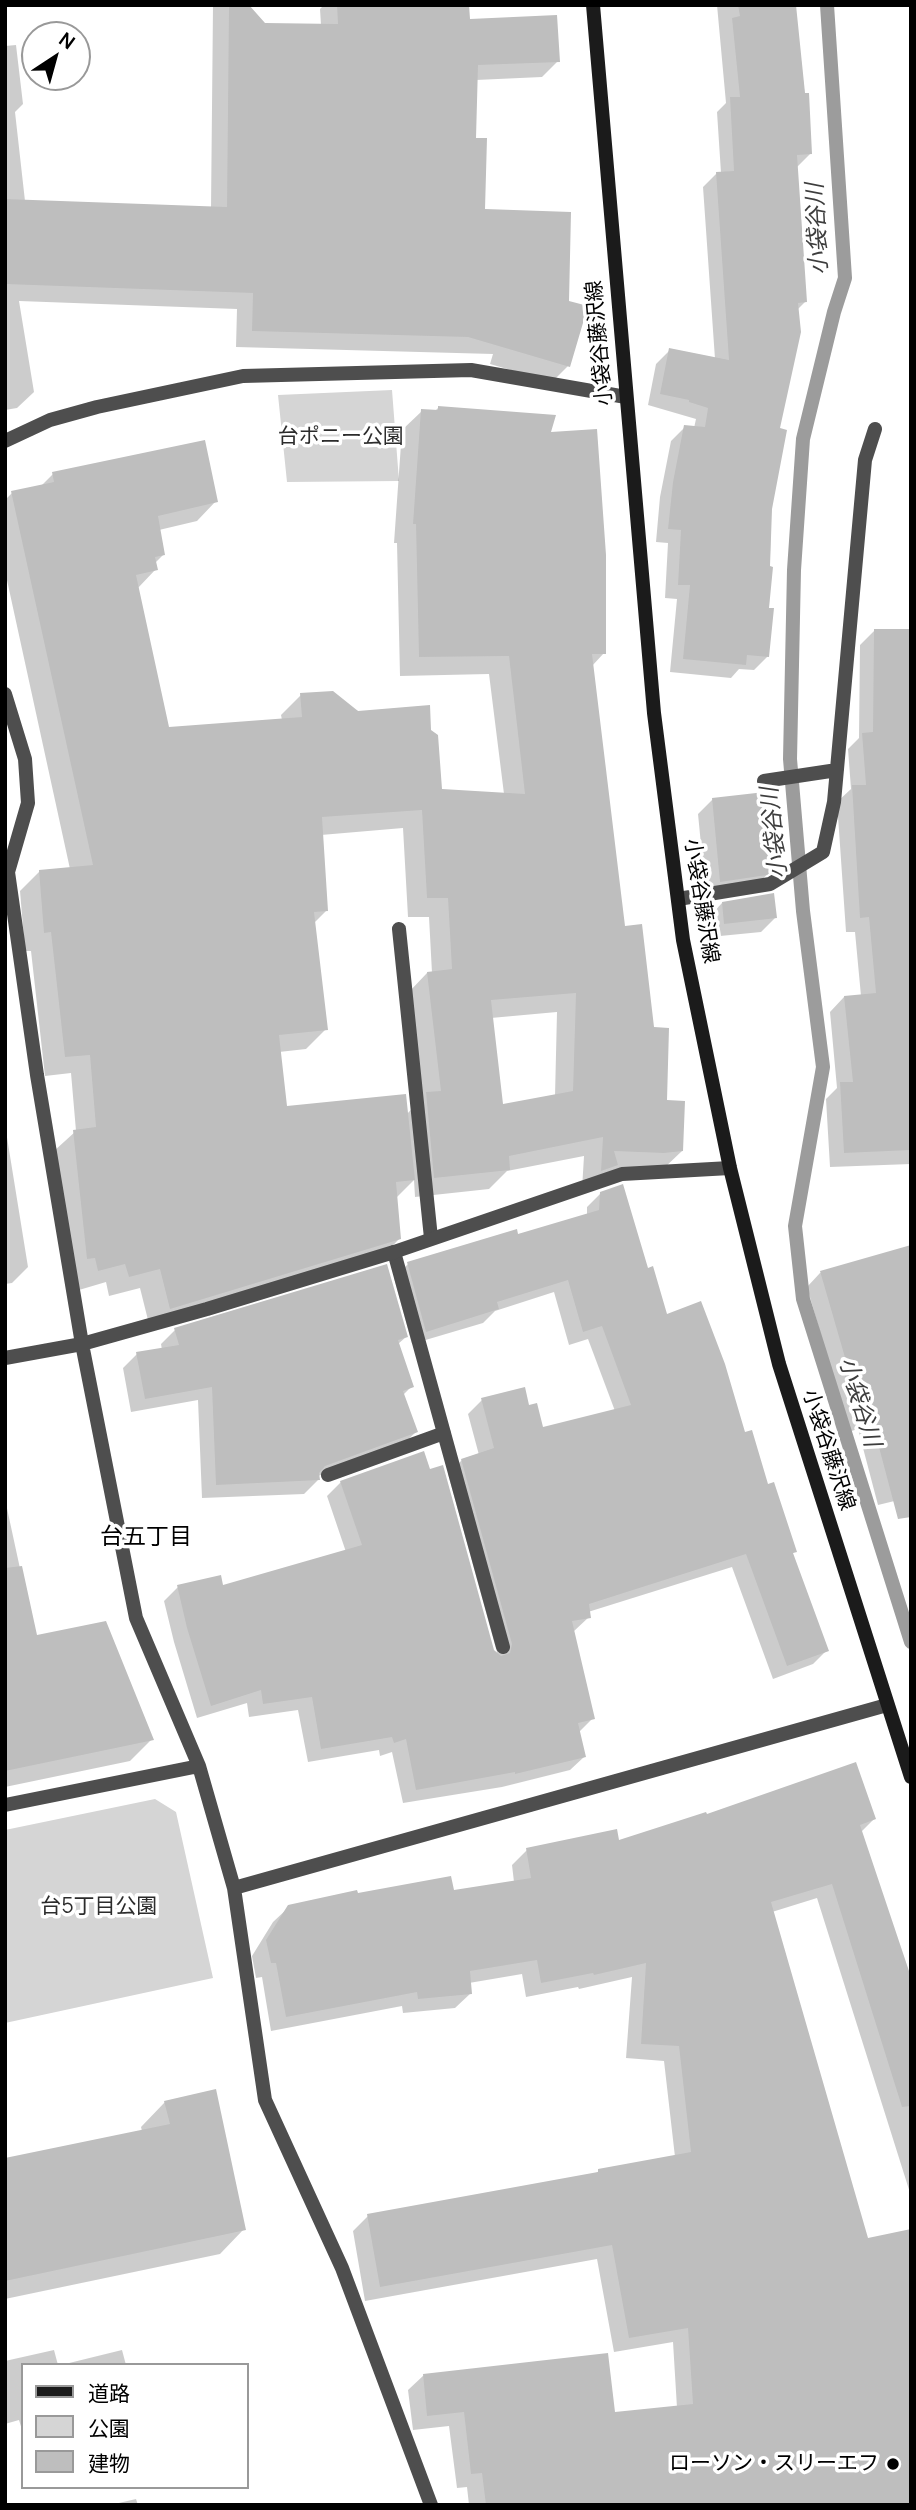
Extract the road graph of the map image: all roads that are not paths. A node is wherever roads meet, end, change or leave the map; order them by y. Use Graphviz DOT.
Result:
graph roads {
  1 [pos="593,5"];
  2 [pos="626,397"];
  3 [pos="875,429"];
  4 [pos="5,440"];
  5 [pos="5,694"];
  6 [pos="838,770"];
  7 [pos="764,781"];
  8 [pos="678,899"];
  9 [pos="399,929"];
  10 [pos="730,1168"];
  11 [pos="431,1238"];
  12 [pos="394,1252"];
  13 [pos="82,1344"];
  14 [pos="5,1358"];
  15 [pos="444,1433"];
  16 [pos="328,1475"];
  17 [pos="503,1647"];
  18 [pos="887,1704"];
  19 [pos="199,1766"];
  20 [pos="911,1777"];
  21 [pos="5,1805"];
  22 [pos="234,1888"];
  23 [pos="431,2505"];
  1 -- 2 [label="main road, 小袋谷藤沢線"];
  2 -- 4 [label="street"];
  2 -- 8 [label="main road, 小袋谷藤沢線"];
  3 -- 6 [label="street"];
  5 -- 13 [label="street"];
  6 -- 7 [label="street"];
  6 -- 8 [label="street"];
  8 -- 10 [label="main road, 小袋谷藤沢線"];
  9 -- 11 [label="street"];
  10 -- 11 [label="street"];
  10 -- 18 [label="main road, 小袋谷藤沢線"];
  11 -- 12 [label="street"];
  12 -- 13 [label="street"];
  12 -- 15 [label="street"];
  13 -- 14 [label="street"];
  13 -- 19 [label="street"];
  15 -- 16 [label="street"];
  15 -- 17 [label="street"];
  18 -- 20 [label="main road, 小袋谷藤沢線"];
  18 -- 22 [label="street"];
  19 -- 21 [label="street"];
  19 -- 22 [label="street"];
  22 -- 23 [label="street"];
}
